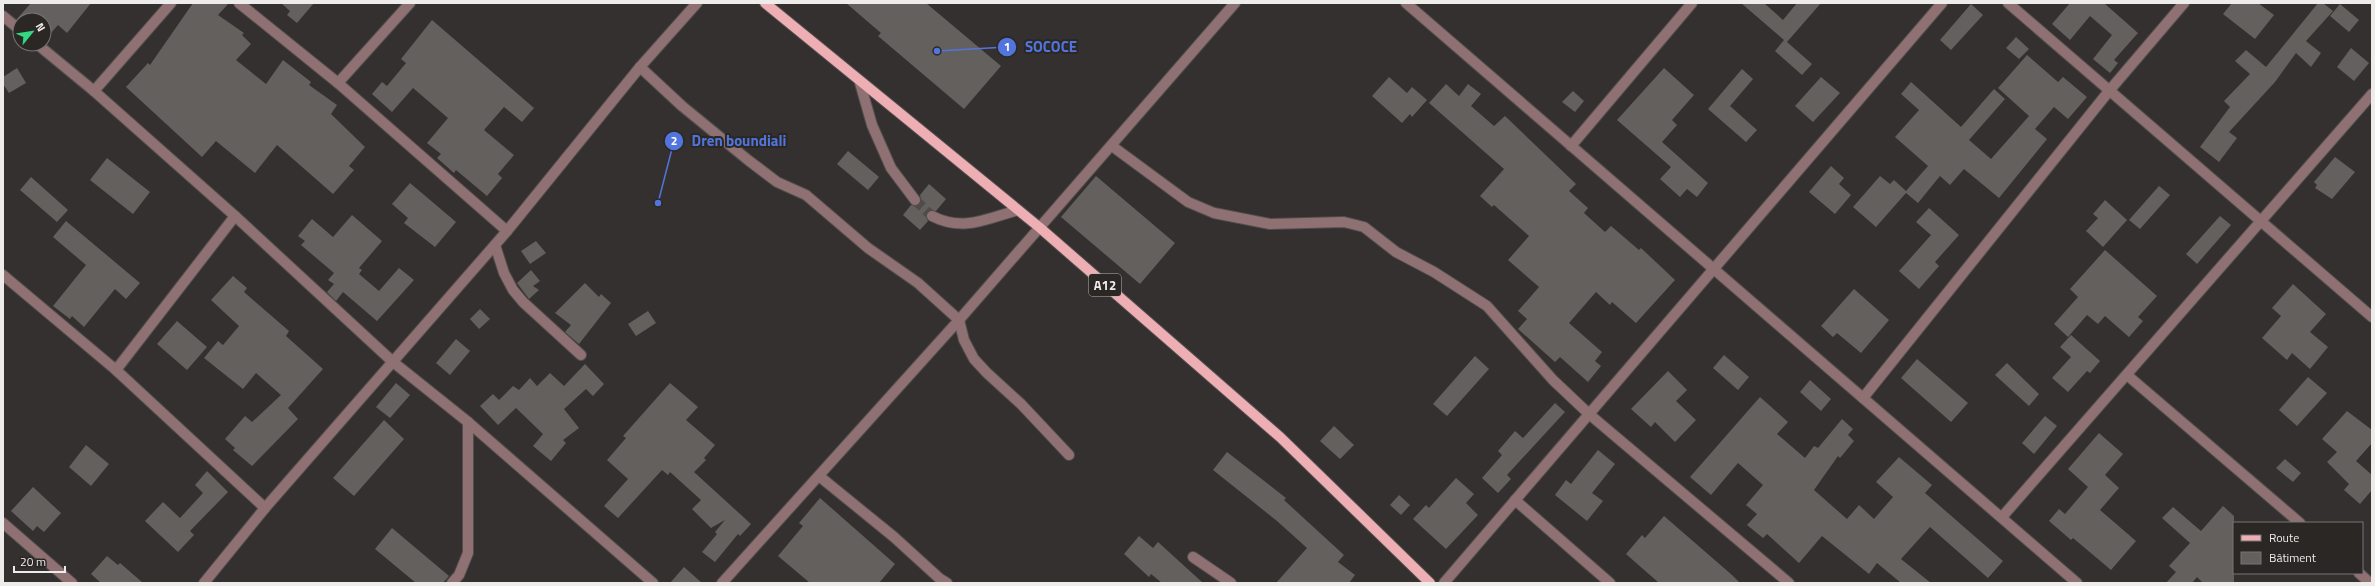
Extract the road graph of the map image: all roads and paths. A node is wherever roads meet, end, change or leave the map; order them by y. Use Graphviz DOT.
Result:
graph roads {
  1 [pos="171,3"];
  2 [pos="239,3"];
  3 [pos="410,3"];
  4 [pos="697,3"];
  5 [pos="765,3"];
  6 [pos="1235,3"];
  7 [pos="1406,3"];
  8 [pos="1692,3"];
  9 [pos="1942,3"];
  10 [pos="2008,3"];
  11 [pos="2184,3"];
  12 [pos="3,16"];
  13 [pos="12,23"];
  14 [pos="47,52"];
  15 [pos="640,66"];
  16 [pos="338,83"];
  17 [pos="860,83"];
  18 [pos="94,91"];
  19 [pos="2109,91"];
  20 [pos="2372,94"];
  21 [pos="1112,146"];
  22 [pos="1571,146"];
  23 [pos="915,200"];
  24 [pos="1018,210"];
  25 [pos="235,216"];
  26 [pos="932,216"];
  27 [pos="2262,222"];
  28 [pos="1039,227"];
  29 [pos="507,231"];
  30 [pos="495,245"];
  31 [pos="1713,269"];
  32 [pos="3,275"];
  33 [pos="2372,317"];
  34 [pos="959,320"];
  35 [pos="581,356"];
  36 [pos="393,362"];
  37 [pos="116,370"];
  38 [pos="2127,374"];
  39 [pos="1863,398"];
  40 [pos="1589,414"];
  41 [pos="468,422"];
  42 [pos="1069,455"];
  43 [pos="819,476"];
  44 [pos="1515,500"];
  45 [pos="264,508"];
  46 [pos="2002,517"];
  47 [pos="2299,522"];
  48 [pos="3,523"];
  49 [pos="1193,557"];
  50 [pos="2360,574"];
  51 [pos="72,583"];
  52 [pos="204,583"];
  53 [pos="452,583"];
  54 [pos="653,583"];
  55 [pos="722,583"];
  56 [pos="947,583"];
  57 [pos="1231,583"];
  58 [pos="1430,583"];
  59 [pos="1444,583"];
  60 [pos="1610,583"];
  61 [pos="1789,583"];
  62 [pos="2077,583"];
  63 [pos="2370,583"];
  1 -- 18 [label="street"];
  2 -- 16 [label="street"];
  3 -- 16 [label="street"];
  4 -- 15 [label="street"];
  5 -- 17 [label="main road, A12"];
  6 -- 21 [label="street"];
  7 -- 22 [label="street"];
  8 -- 22 [label="street"];
  9 -- 31 [label="street"];
  10 -- 19 [label="street"];
  11 -- 19 [label="street"];
  12 -- 13 [label="street"];
  14 -- 18 [label="street"];
  15 -- 29 [label="street"];
  15 -- 34 [label="street"];
  16 -- 29 [label="street"];
  17 -- 23 [label="street"];
  17 -- 24 [label="main road, A12"];
  18 -- 25 [label="street"];
  19 -- 27 [label="street"];
  19 -- 39 [label="street"];
  20 -- 27 [label="street"];
  21 -- 28 [label="street"];
  21 -- 40 [label="street"];
  22 -- 31 [label="street"];
  24 -- 26 [label="street"];
  24 -- 28 [label="main road, A12"];
  25 -- 36 [label="street"];
  25 -- 37 [label="street"];
  27 -- 33 [label="street"];
  27 -- 38 [label="street"];
  28 -- 34 [label="street"];
  28 -- 58 [label="main road, A12"];
  29 -- 30 [label="street"];
  30 -- 35 [label="street"];
  30 -- 36 [label="street"];
  31 -- 39 [label="street"];
  31 -- 40 [label="street"];
  32 -- 37 [label="street"];
  34 -- 42 [label="street"];
  34 -- 43 [label="street"];
  36 -- 41 [label="street"];
  36 -- 45 [label="street"];
  37 -- 45 [label="street"];
  38 -- 46 [label="street"];
  38 -- 47 [label="street"];
  39 -- 46 [label="street"];
  40 -- 44 [label="street"];
  40 -- 61 [label="street"];
  41 -- 53 [label="street"];
  41 -- 54 [label="street"];
  43 -- 55 [label="street"];
  43 -- 56 [label="street"];
  44 -- 59 [label="street"];
  44 -- 60 [label="street"];
  45 -- 52 [label="street"];
  46 -- 62 [label="street"];
  48 -- 51 [label="street"];
  49 -- 57 [label="street"];
  50 -- 63 [label="street"];
}
